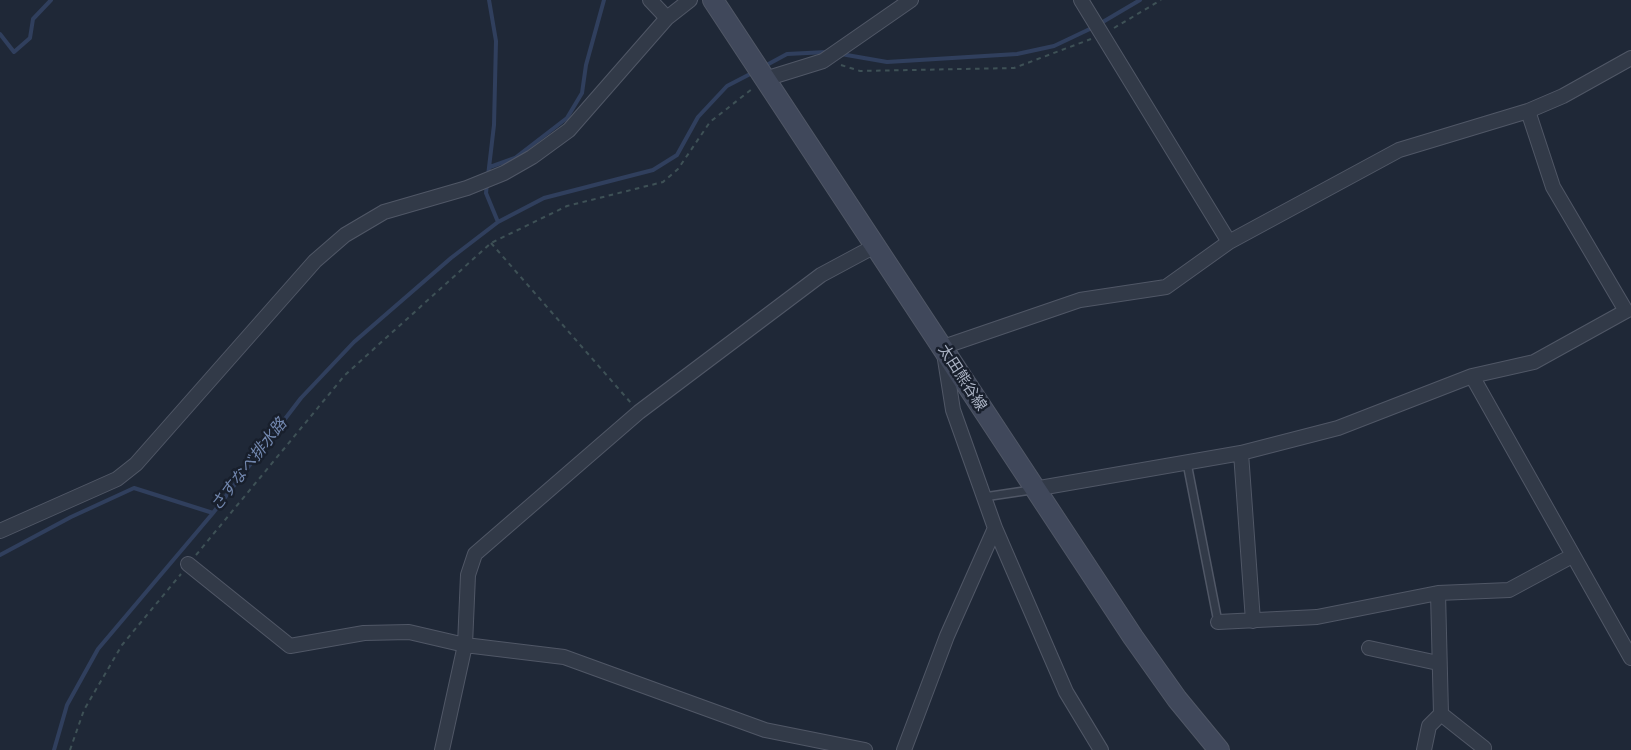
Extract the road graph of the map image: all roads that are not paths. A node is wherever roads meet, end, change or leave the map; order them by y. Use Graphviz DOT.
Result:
graph roads {
  1 [pos="650,0"];
  2 [pos="690,0"];
  3 [pos="713,0"];
  4 [pos="911,0"];
  5 [pos="1081,0"];
  6 [pos="667,18"];
  7 [pos="1631,58"];
  8 [pos="760,73"];
  9 [pos="1528,111"];
  10 [pos="1229,242"];
  11 [pos="876,246"];
  12 [pos="943,347"];
  13 [pos="1472,376"];
  14 [pos="1241,453"];
  15 [pos="1187,463"];
  16 [pos="1034,489"];
  17 [pos="984,497"];
  18 [pos="995,528"];
  19 [pos="0,531"];
  20 [pos="1572,556"];
  21 [pos="188,564"];
  22 [pos="1438,593"];
  23 [pos="1253,621"];
  24 [pos="1218,622"];
  25 [pos="465,645"];
  26 [pos="1369,648"];
  27 [pos="1631,658"];
  28 [pos="1438,663"];
  29 [pos="1441,714"];
  30 [pos="442,750"];
  31 [pos="865,750"];
  32 [pos="904,750"];
  33 [pos="1101,750"];
  34 [pos="1219,750"];
  35 [pos="1424,750"];
  36 [pos="1483,750"];
  1 -- 6 [label="street"];
  2 -- 6 [label="street"];
  3 -- 8 [label="main road, 太田熊谷線"];
  4 -- 8 [label="street"];
  5 -- 10 [label="street"];
  6 -- 19 [label="street"];
  7 -- 9 [label="street"];
  8 -- 11 [label="main road, 太田熊谷線"];
  9 -- 10 [label="street"];
  9 -- 13 [label="street"];
  10 -- 12 [label="street"];
  11 -- 12 [label="main road, 太田熊谷線"];
  11 -- 25 [label="street"];
  12 -- 16 [label="main road, 太田熊谷線"];
  12 -- 17 [label="street"];
  13 -- 14 [label="street"];
  13 -- 20 [label="street"];
  14 -- 15 [label="street"];
  14 -- 23 [label="street"];
  15 -- 16 [label="street"];
  15 -- 24 [label="lane"];
  16 -- 17 [label="lane"];
  16 -- 34 [label="main road, 太田熊谷線"];
  17 -- 18 [label="street"];
  18 -- 32 [label="street"];
  18 -- 33 [label="street"];
  20 -- 22 [label="street"];
  20 -- 27 [label="street"];
  21 -- 25 [label="street"];
  22 -- 23 [label="street"];
  22 -- 28 [label="street"];
  23 -- 24 [label="street"];
  25 -- 30 [label="street"];
  25 -- 31 [label="street"];
  26 -- 28 [label="street"];
  28 -- 29 [label="street"];
  29 -- 35 [label="street"];
  29 -- 36 [label="street"];
}
